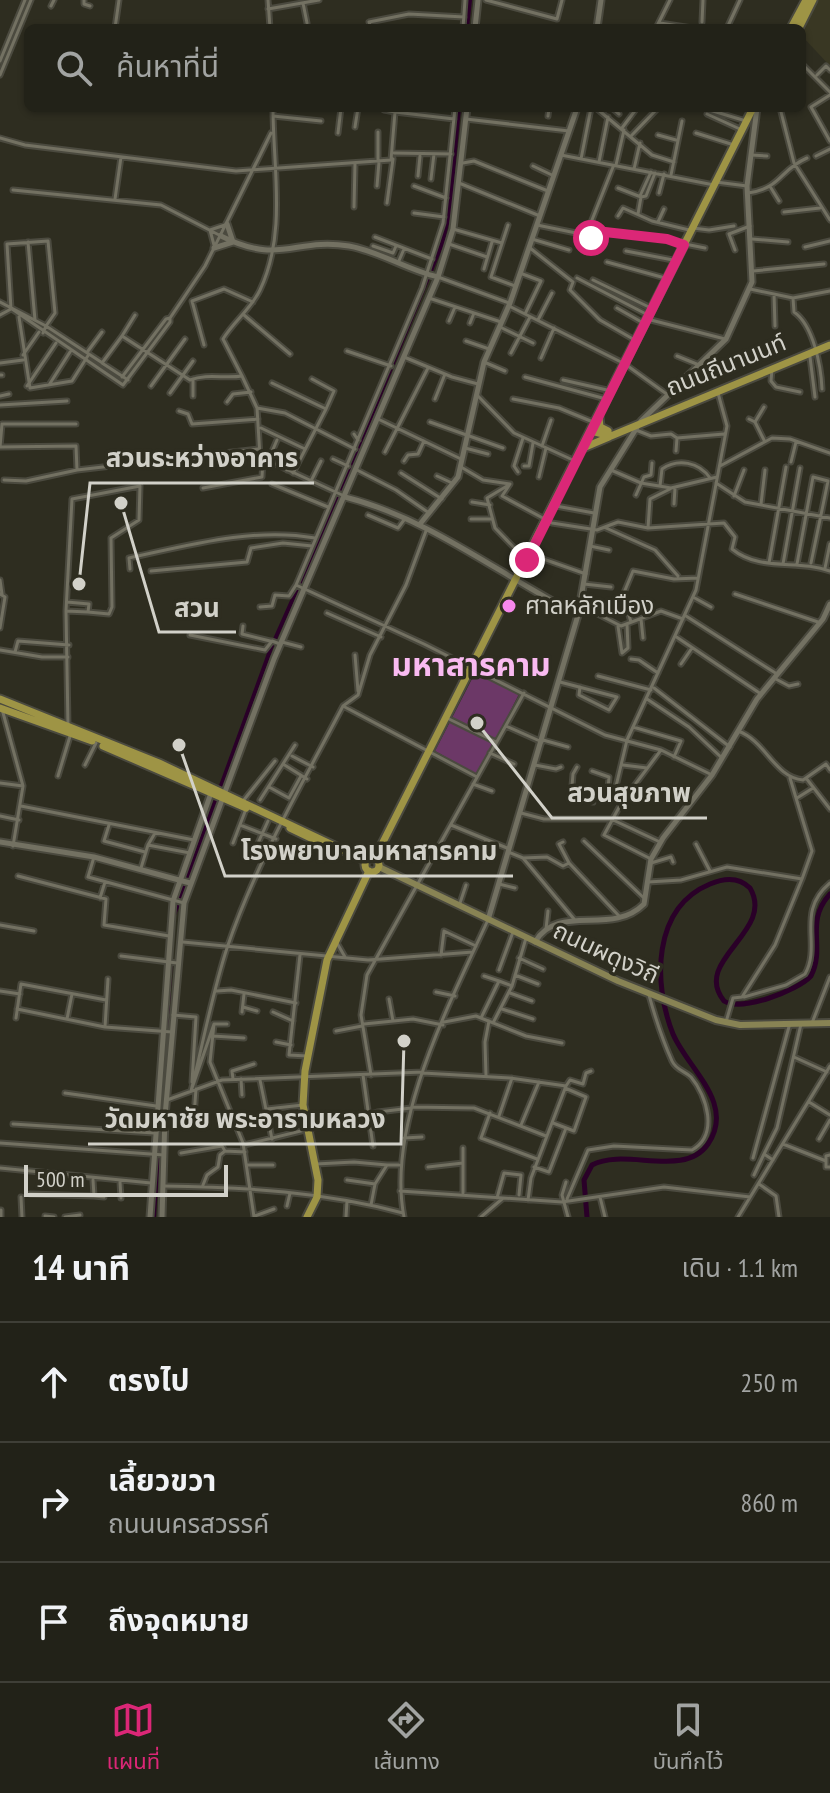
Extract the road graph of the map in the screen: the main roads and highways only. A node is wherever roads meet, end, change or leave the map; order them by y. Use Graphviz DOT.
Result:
graph roads {
  1 [pos="806,0"];
  2 [pos="813,0"];
  3 [pos="793,24"];
  4 [pos="801,24"];
  5 [pos="753,112"];
  6 [pos="830,345"];
  7 [pos="594,424"];
  8 [pos="610,434"];
  9 [pos="582,449"];
  10 [pos="1,706"];
  11 [pos="69,731"];
  12 [pos="219,793"];
  13 [pos="369,863"];
  14 [pos="379,867"];
  15 [pos="830,1023"];
  16 [pos="307,1217"];
  1 -- 3 [label="main road"];
  2 -- 4 [label="main road"];
  5 -- 7 [label="main road"];
  6 -- 8 [label="main road, ถนนถีนานนท์"];
  7 -- 8 [label="main road"];
  7 -- 8 [label="main road"];
  7 -- 9 [label="main road"];
  8 -- 9 [label="main road, ถนนถีนานนท์"];
  9 -- 13 [label="main road"];
  10 -- 11 [label="main road"];
  10 -- 11 [label="main road"];
  11 -- 12 [label="main road"];
  11 -- 12 [label="main road"];
  12 -- 13 [label="main road"];
  13 -- 14 [label="main road"];
  13 -- 16 [label="main road"];
  14 -- 15 [label="main road, ถนนผดุงวิถี"];
}
